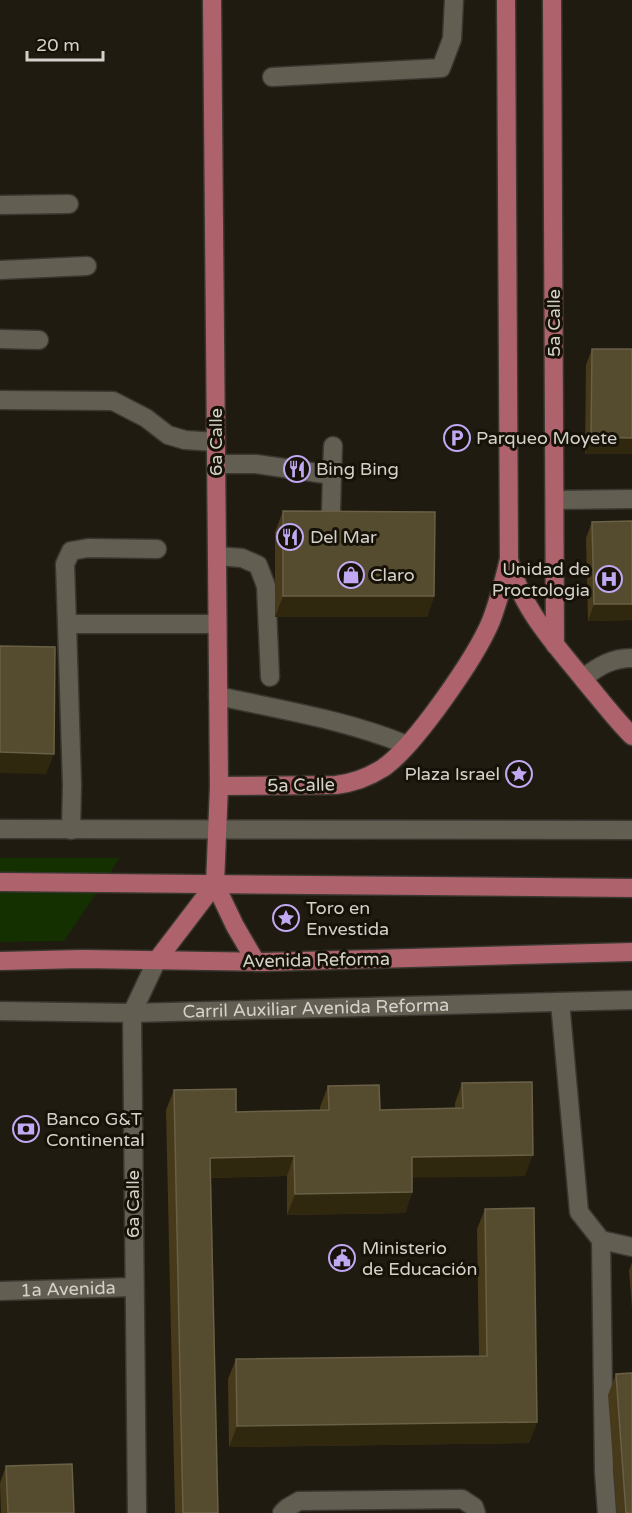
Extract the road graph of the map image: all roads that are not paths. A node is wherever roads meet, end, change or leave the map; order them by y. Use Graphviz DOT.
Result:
graph roads {
  1 [pos="212,0"];
  2 [pos="454,0"];
  3 [pos="506,0"];
  4 [pos="552,0"];
  5 [pos="272,77"];
  6 [pos="69,204"];
  7 [pos="0,205"];
  8 [pos="87,266"];
  9 [pos="0,270"];
  10 [pos="0,339"];
  11 [pos="39,340"];
  12 [pos="0,400"];
  13 [pos="216,442"];
  14 [pos="333,446"];
  15 [pos="216,464"];
  16 [pos="332,475"];
  17 [pos="632,499"];
  18 [pos="555,500"];
  19 [pos="331,512"];
  20 [pos="158,549"];
  21 [pos="217,556"];
  22 [pos="509,559"];
  23 [pos="67,624"];
  24 [pos="217,624"];
  25 [pos="555,645"];
  26 [pos="632,658"];
  27 [pos="270,677"];
  28 [pos="583,678"];
  29 [pos="218,696"];
  30 [pos="632,736"];
  31 [pos="407,746"];
  32 [pos="219,786"];
  33 [pos="0,829"];
  34 [pos="71,830"];
  35 [pos="217,830"];
  36 [pos="632,830"];
  37 [pos="0,882"];
  38 [pos="215,884"];
  39 [pos="632,888"];
  40 [pos="632,952"];
  41 [pos="157,960"];
  42 [pos="0,961"];
  43 [pos="256,962"];
  44 [pos="632,1000"];
  45 [pos="560,1002"];
  46 [pos="0,1011"];
  47 [pos="132,1013"];
  48 [pos="601,1240"];
  49 [pos="632,1247"];
  50 [pos="134,1287"];
  51 [pos="0,1291"];
  52 [pos="137,1513"];
  53 [pos="282,1513"];
  54 [pos="476,1513"];
  55 [pos="607,1513"];
  1 -- 13 [label="main road, 6a Calle"];
  2 -- 5 [label="street"];
  3 -- 22 [label="main road, 5a Calle"];
  4 -- 18 [label="main road, 5a Calle"];
  6 -- 7 [label="street"];
  8 -- 9 [label="street"];
  10 -- 11 [label="street"];
  12 -- 13 [label="street"];
  13 -- 15 [label="main road, 6a Calle"];
  14 -- 16 [label="street"];
  15 -- 16 [label="street"];
  15 -- 21 [label="main road, 6a Calle"];
  16 -- 19 [label="street"];
  17 -- 18 [label="street"];
  18 -- 25 [label="main road, 5a Calle"];
  20 -- 23 [label="street"];
  21 -- 24 [label="main road, 6a Calle"];
  21 -- 27 [label="street"];
  22 -- 25 [label="main road, 5a Calle"];
  22 -- 31 [label="main road, 5a Calle"];
  23 -- 24 [label="street"];
  23 -- 34 [label="street"];
  24 -- 29 [label="main road, 6a Calle"];
  25 -- 28 [label="main road, 5a Calle"];
  26 -- 28 [label="street"];
  28 -- 30 [label="main road, 5a Calle"];
  29 -- 31 [label="street"];
  29 -- 32 [label="main road, 6a Calle"];
  31 -- 32 [label="main road, 5a Calle"];
  32 -- 35 [label="main road, 6a Calle"];
  33 -- 34 [label="street"];
  34 -- 35 [label="street"];
  35 -- 36 [label="street"];
  35 -- 38 [label="main road, 6a Calle"];
  37 -- 38 [label="main road"];
  38 -- 39 [label="main road"];
  38 -- 41 [label="main road, 6a Calle"];
  38 -- 43 [label="main road, 6a Calle"];
  40 -- 43 [label="main road, Avenida Reforma"];
  41 -- 42 [label="main road, Avenida Reforma"];
  41 -- 43 [label="main road, Avenida Reforma"];
  41 -- 47 [label="street, 6a Calle"];
  44 -- 45 [label="street, Carril Auxiliar Avenida Reforma"];
  45 -- 47 [label="street, Carril Auxiliar Avenida Reforma"];
  45 -- 48 [label="street"];
  46 -- 47 [label="street, Carril Auxiliar Avenida Reforma"];
  47 -- 50 [label="street, 6a Calle"];
  48 -- 49 [label="street"];
  48 -- 55 [label="street"];
  50 -- 51 [label="street, 1a Avenida"];
  50 -- 52 [label="street, 6a Calle"];
  53 -- 54 [label="street"];
}
